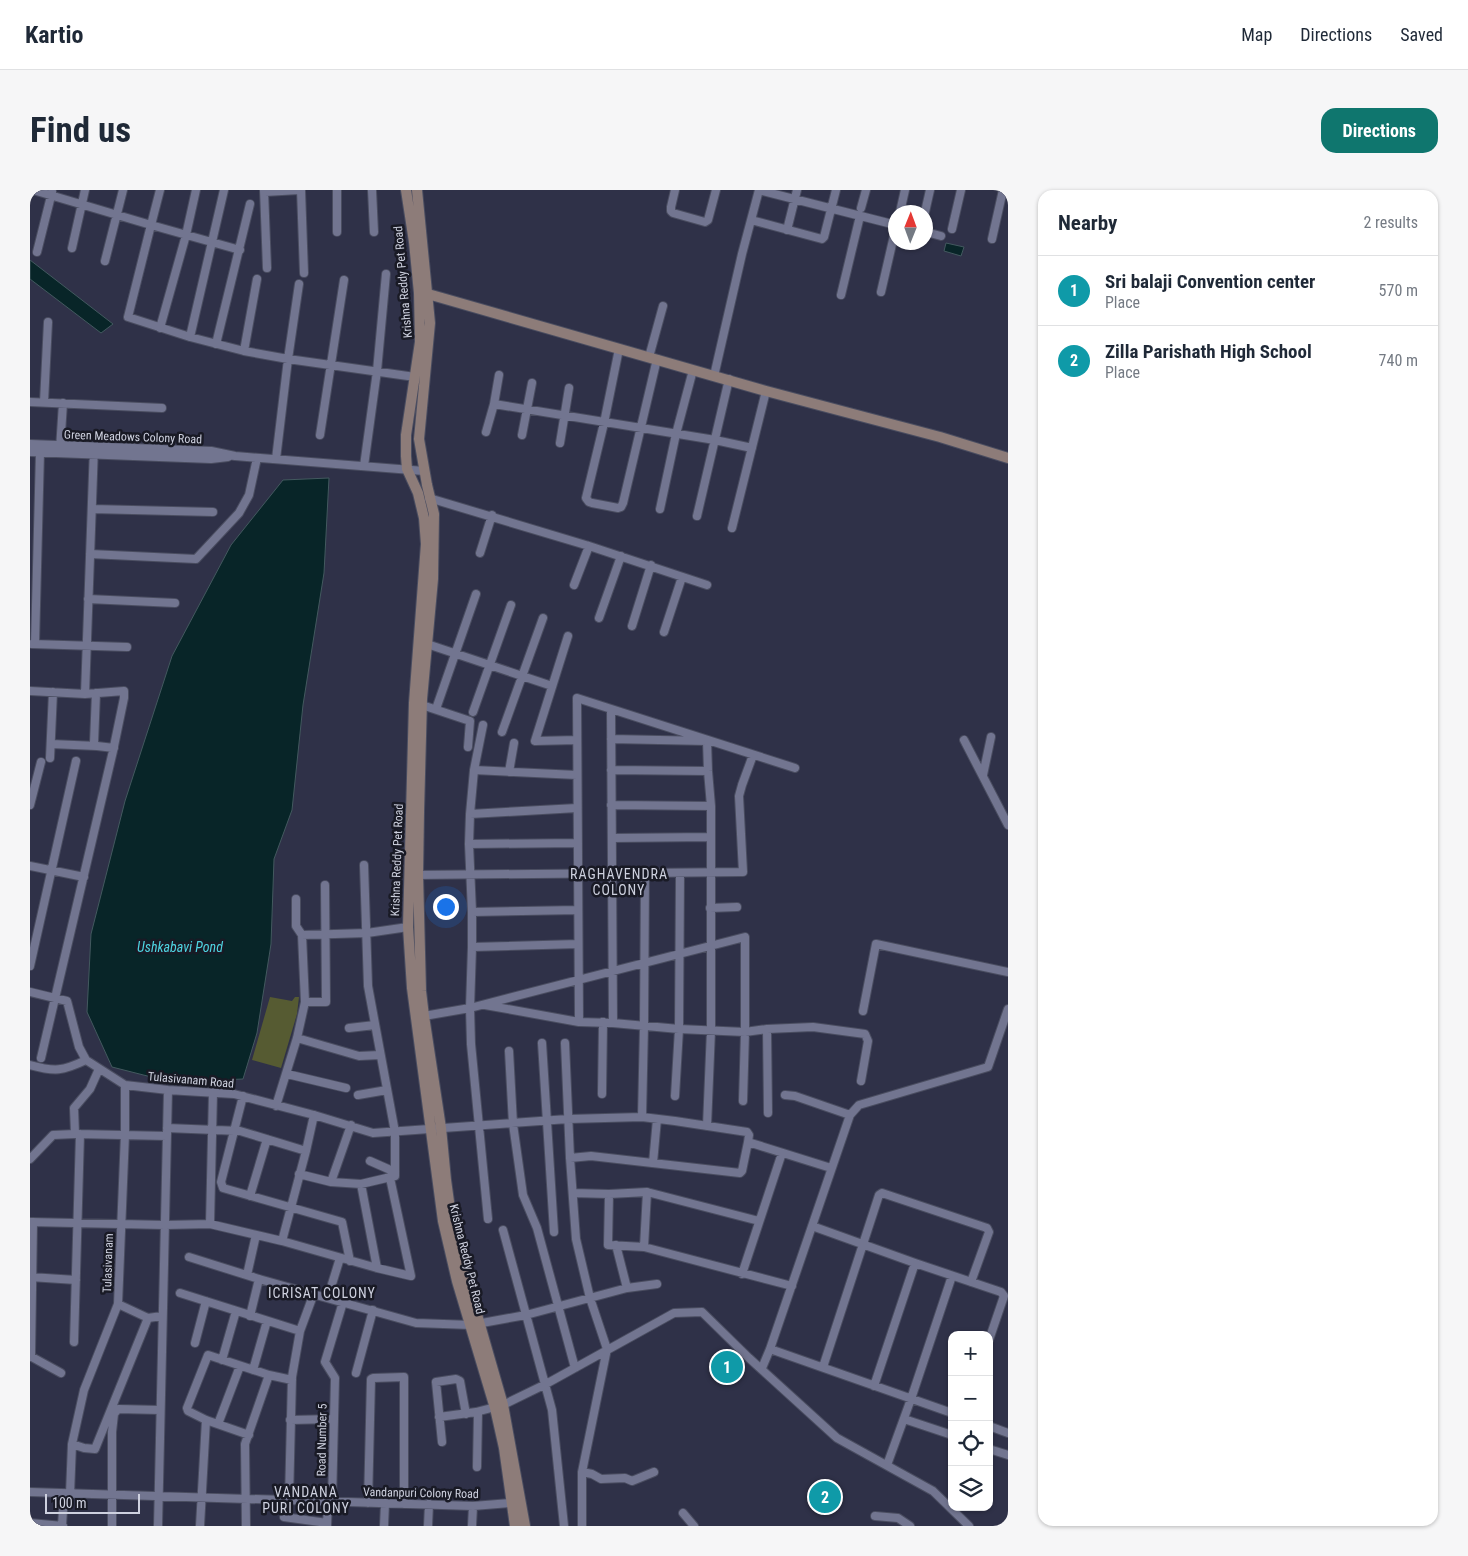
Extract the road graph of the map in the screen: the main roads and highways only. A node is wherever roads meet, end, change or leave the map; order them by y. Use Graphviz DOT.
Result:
graph roads {
  1 [pos="406,190"];
  2 [pos="417,190"];
  3 [pos="428,294"];
  4 [pos="406,435"];
  5 [pos="420,436"];
  6 [pos="1008,458"];
  7 [pos="413,876"];
  8 [pos="436,1129"];
  9 [pos="499,1406"];
  10 [pos="515,1526"];
  11 [pos="525,1526"];
  1 -- 4 [label="main road, Krishna Reddy Pet Road"];
  2 -- 3 [label="main road, Krishna Reddy Pet Road"];
  3 -- 5 [label="main road, Krishna Reddy Pet Road"];
  3 -- 6 [label="main road"];
  4 -- 5 [label="main road"];
  4 -- 7 [label="main road, Krishna Reddy Pet Road"];
  5 -- 7 [label="main road, Krishna Reddy Pet Road"];
  7 -- 8 [label="main road, Krishna Reddy Pet Road"];
  7 -- 8 [label="main road, Krishna Reddy Pet Road"];
  8 -- 9 [label="main road, Krishna Reddy Pet Road"];
  9 -- 10 [label="main road, Krishna Reddy Pet Road"];
  9 -- 11 [label="main road, Krishna Reddy Pet Road"];
}
